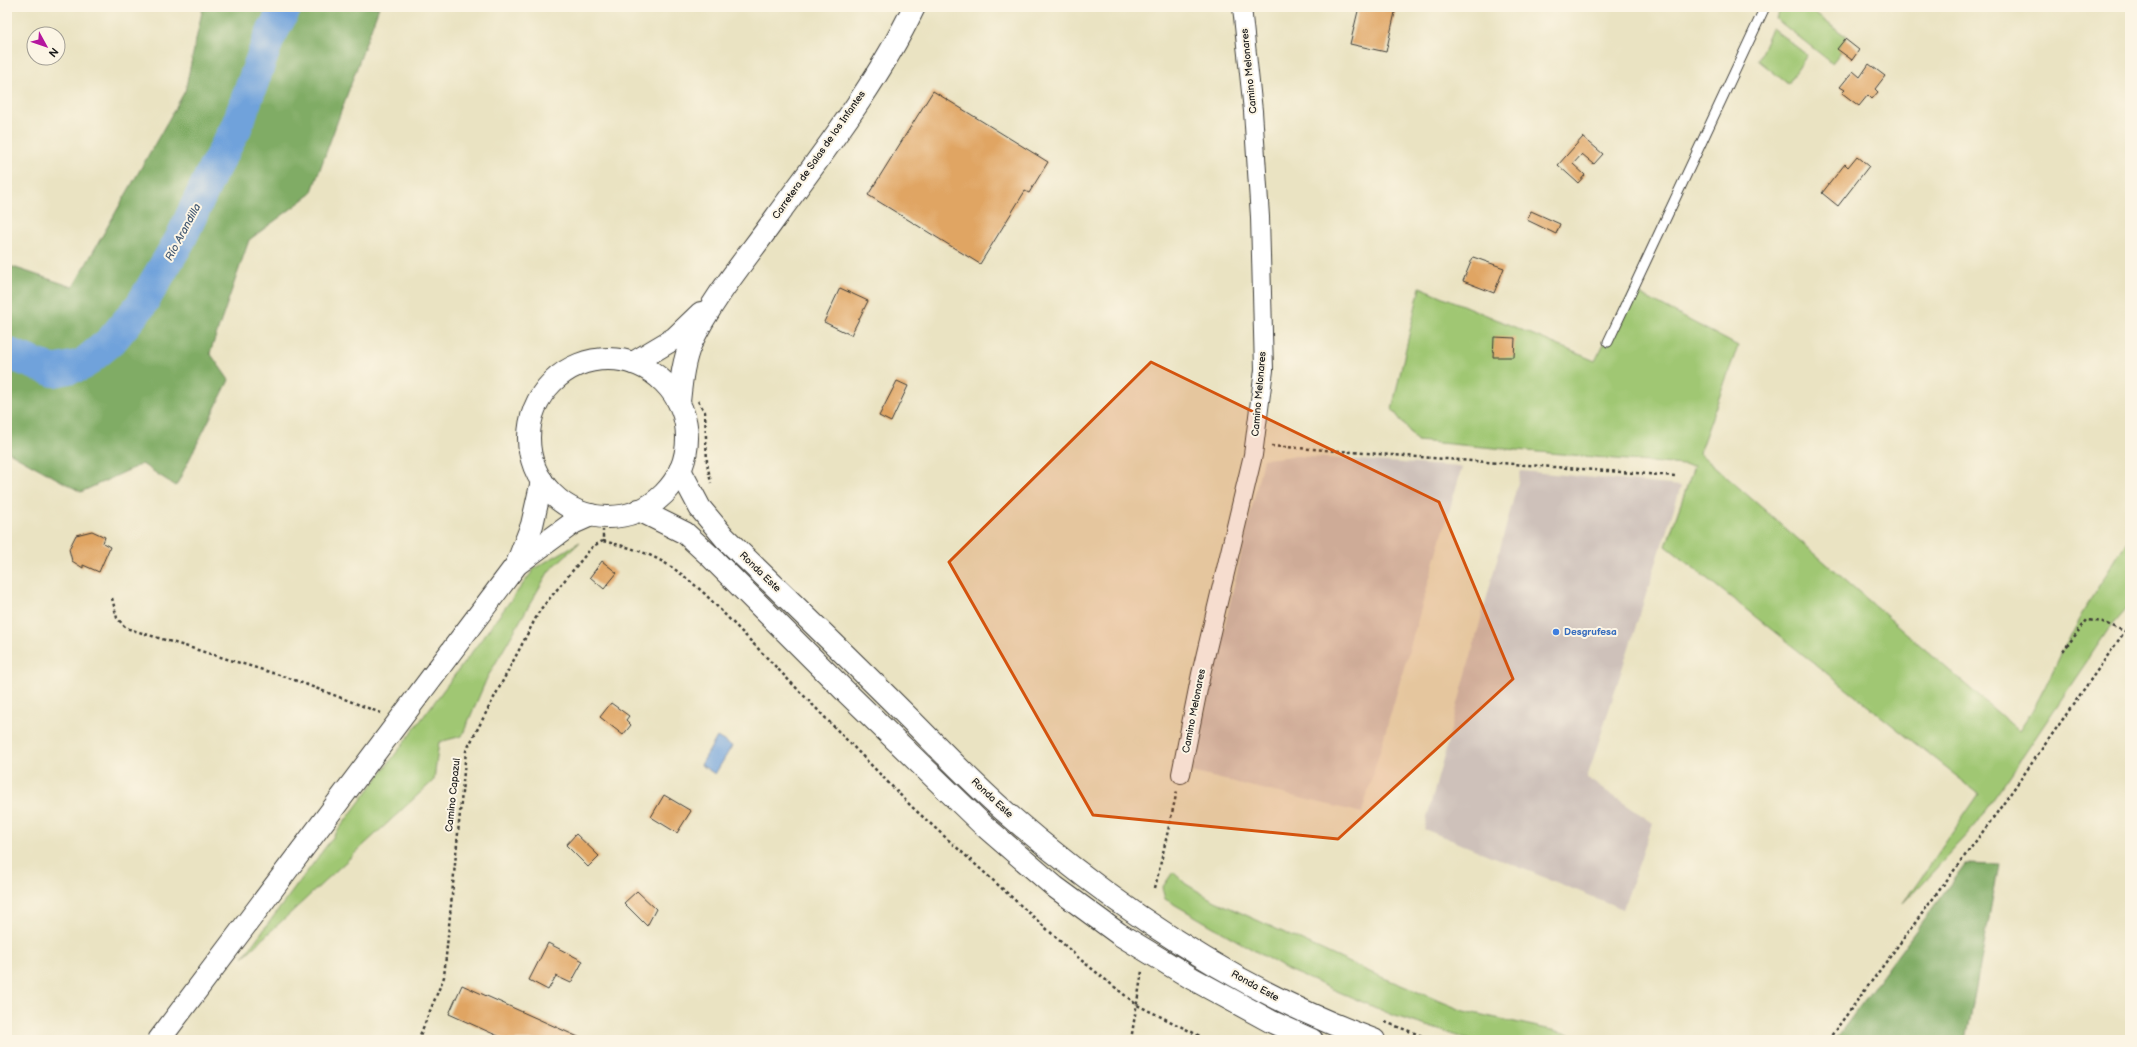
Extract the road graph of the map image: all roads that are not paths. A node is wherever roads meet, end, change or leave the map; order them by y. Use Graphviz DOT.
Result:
graph roads {
  1 [pos="914,7"];
  2 [pos="1242,7"];
  3 [pos="1765,7"];
  4 [pos="717,298"];
  5 [pos="1608,342"];
  6 [pos="633,363"];
  7 [pos="680,396"];
  8 [pos="680,470"];
  9 [pos="542,481"];
  10 [pos="639,510"];
  11 [pos="597,516"];
  12 [pos="517,564"];
  13 [pos="1181,774"];
  14 [pos="1379,1031"];
  15 [pos="159,1040"];
  16 [pos="1312,1040"];
  1 -- 4 [label="main road, Carretera de Salas de los Infantes"];
  2 -- 13 [label="street, Camino Melonares"];
  3 -- 5 [label="lane"];
  4 -- 6 [label="main road, Carretera de Salas de los Infantes"];
  4 -- 7 [label="main road, Carretera de Salas de los Infantes"];
  6 -- 7 [label="main road"];
  6 -- 9 [label="main road"];
  7 -- 8 [label="main road"];
  8 -- 10 [label="main road"];
  8 -- 14 [label="main road, Ronda Este"];
  9 -- 11 [label="main road"];
  9 -- 12 [label="main road"];
  10 -- 11 [label="main road"];
  10 -- 16 [label="main road"];
  11 -- 12 [label="main road"];
  12 -- 15 [label="main road"];
}
